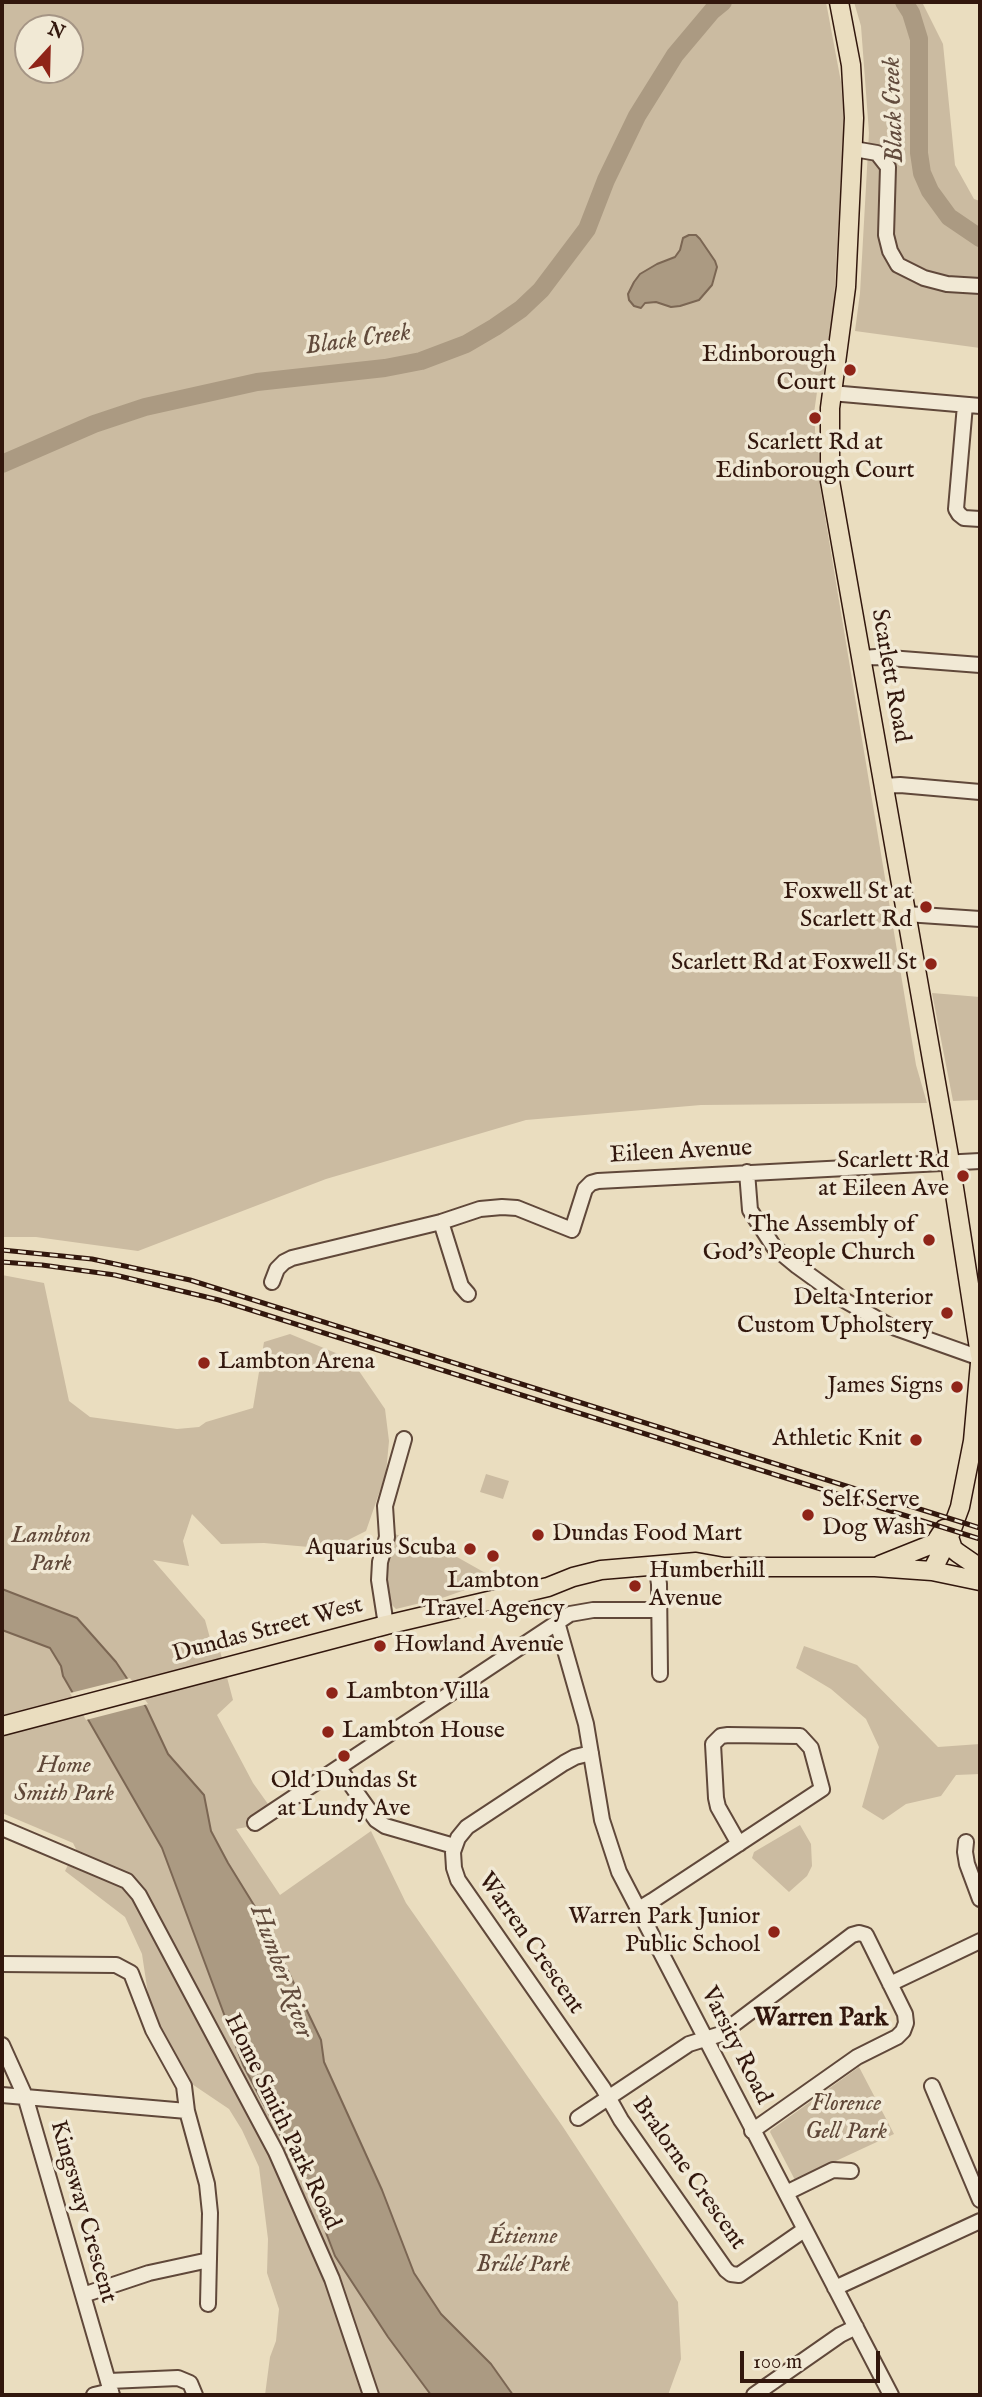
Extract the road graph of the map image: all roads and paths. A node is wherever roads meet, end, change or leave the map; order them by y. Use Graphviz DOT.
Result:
graph roads {
  1 [pos="839,2"];
  2 [pos="854,149"];
  3 [pos="980,286"];
  4 [pos="831,393"];
  5 [pos="973,406"];
  6 [pos="980,520"];
  7 [pos="861,658"];
  8 [pos="980,666"];
  9 [pos="884,786"];
  10 [pos="980,792"];
  11 [pos="906,914"];
  12 [pos="980,919"];
  13 [pos="980,1161"];
  14 [pos="950,1162"];
  15 [pos="747,1172"];
  16 [pos="441,1222"];
  17 [pos="272,1282"];
  18 [pos="468,1294"];
  19 [pos="980,1359"];
  20 [pos="404,1439"];
  21 [pos="972,1490"];
  22 [pos="949,1537"];
  23 [pos="875,1567"];
  24 [pos="980,1568"];
  25 [pos="657,1570"];
  26 [pos="932,1571"];
  27 [pos="980,1581"];
  28 [pos="659,1610"];
  29 [pos="557,1622"];
  30 [pos="386,1625"];
  31 [pos="660,1674"];
  32 [pos="2,1726"];
  33 [pos="591,1753"];
  34 [pos="339,1768"];
  35 [pos="255,1823"];
  36 [pos="2,1828"];
  37 [pos="966,1842"];
  38 [pos="739,1844"];
  39 [pos="454,1846"];
  40 [pos="979,1889"];
  41 [pos="639,1909"];
  42 [pos="980,1941"];
  43 [pos="2,1964"];
  44 [pos="890,1984"];
  45 [pos="705,2038"];
  46 [pos="2,2045"];
  47 [pos="932,2086"];
  48 [pos="2,2095"];
  49 [pos="24,2096"];
  50 [pos="608,2097"];
  51 [pos="187,2111"];
  52 [pos="578,2118"];
  53 [pos="752,2130"];
  54 [pos="851,2171"];
  55 [pos="786,2193"];
  56 [pos="980,2200"];
  57 [pos="980,2221"];
  58 [pos="804,2231"];
  59 [pos="209,2260"];
  60 [pos="835,2288"];
  61 [pos="83,2295"];
  62 [pos="208,2304"];
  63 [pos="856,2327"];
  64 [pos="111,2389"];
  65 [pos="757,2394"];
  66 [pos="94,2395"];
  67 [pos="195,2395"];
  68 [pos="371,2395"];
  69 [pos="891,2395"];
  1 -- 2 [label="main road, Scarlett Road"];
  2 -- 3 [label="street"];
  2 -- 4 [label="main road, Scarlett Road"];
  4 -- 5 [label="street"];
  4 -- 7 [label="main road, Scarlett Road"];
  5 -- 6 [label="street"];
  7 -- 8 [label="street"];
  7 -- 9 [label="main road, Scarlett Road"];
  9 -- 10 [label="street"];
  9 -- 11 [label="main road, Scarlett Road"];
  11 -- 12 [label="street"];
  11 -- 14 [label="main road, Scarlett Road"];
  13 -- 14 [label="street, Eileen Avenue"];
  14 -- 15 [label="street, Eileen Avenue"];
  14 -- 19 [label="main road, Scarlett Road"];
  15 -- 16 [label="street, Eileen Avenue"];
  15 -- 19 [label="street"];
  16 -- 17 [label="street, Eileen Avenue"];
  16 -- 18 [label="street"];
  19 -- 21 [label="main road, Scarlett Road"];
  20 -- 30 [label="street"];
  21 -- 22 [label="main road, Scarlett Road"];
  21 -- 23 [label="main road, Scarlett Road"];
  22 -- 24 [label="main road"];
  22 -- 26 [label="main road, Scarlett Road"];
  23 -- 25 [label="main road, Dundas Street West"];
  23 -- 26 [label="main road, Dundas Street West"];
  25 -- 28 [label="street"];
  25 -- 30 [label="main road, Dundas Street West"];
  26 -- 27 [label="main road, Dundas Street West"];
  28 -- 29 [label="street"];
  28 -- 31 [label="street"];
  29 -- 33 [label="street, Varsity Road"];
  29 -- 34 [label="street"];
  30 -- 32 [label="main road, Dundas Street West"];
  33 -- 39 [label="street"];
  33 -- 41 [label="street, Varsity Road"];
  34 -- 35 [label="street"];
  34 -- 39 [label="street"];
  36 -- 68 [label="street, Home Smith Park Road"];
  37 -- 40 [label="street"];
  38 -- 38 [label="street"];
  38 -- 41 [label="street"];
  39 -- 50 [label="street, Warren Crescent"];
  41 -- 45 [label="street, Varsity Road"];
  42 -- 44 [label="street"];
  43 -- 51 [label="street"];
  44 -- 45 [label="street"];
  44 -- 53 [label="street"];
  45 -- 50 [label="street"];
  45 -- 53 [label="street, Varsity Road"];
  46 -- 49 [label="street, Kingsway Crescent"];
  47 -- 56 [label="street"];
  48 -- 49 [label="street"];
  49 -- 51 [label="street"];
  49 -- 61 [label="street, Kingsway Crescent"];
  50 -- 52 [label="street"];
  50 -- 58 [label="street, Bralorne Crescent"];
  51 -- 59 [label="street"];
  53 -- 55 [label="street, Varsity Road"];
  54 -- 55 [label="street"];
  55 -- 58 [label="street, Varsity Road"];
  57 -- 60 [label="street"];
  58 -- 60 [label="street, Varsity Road"];
  59 -- 61 [label="street"];
  59 -- 62 [label="street"];
  60 -- 63 [label="street, Varsity Road"];
  61 -- 64 [label="street, Kingsway Crescent"];
  63 -- 65 [label="street"];
  63 -- 69 [label="street, Varsity Road"];
  64 -- 66 [label="street"];
  64 -- 67 [label="street"];
}
